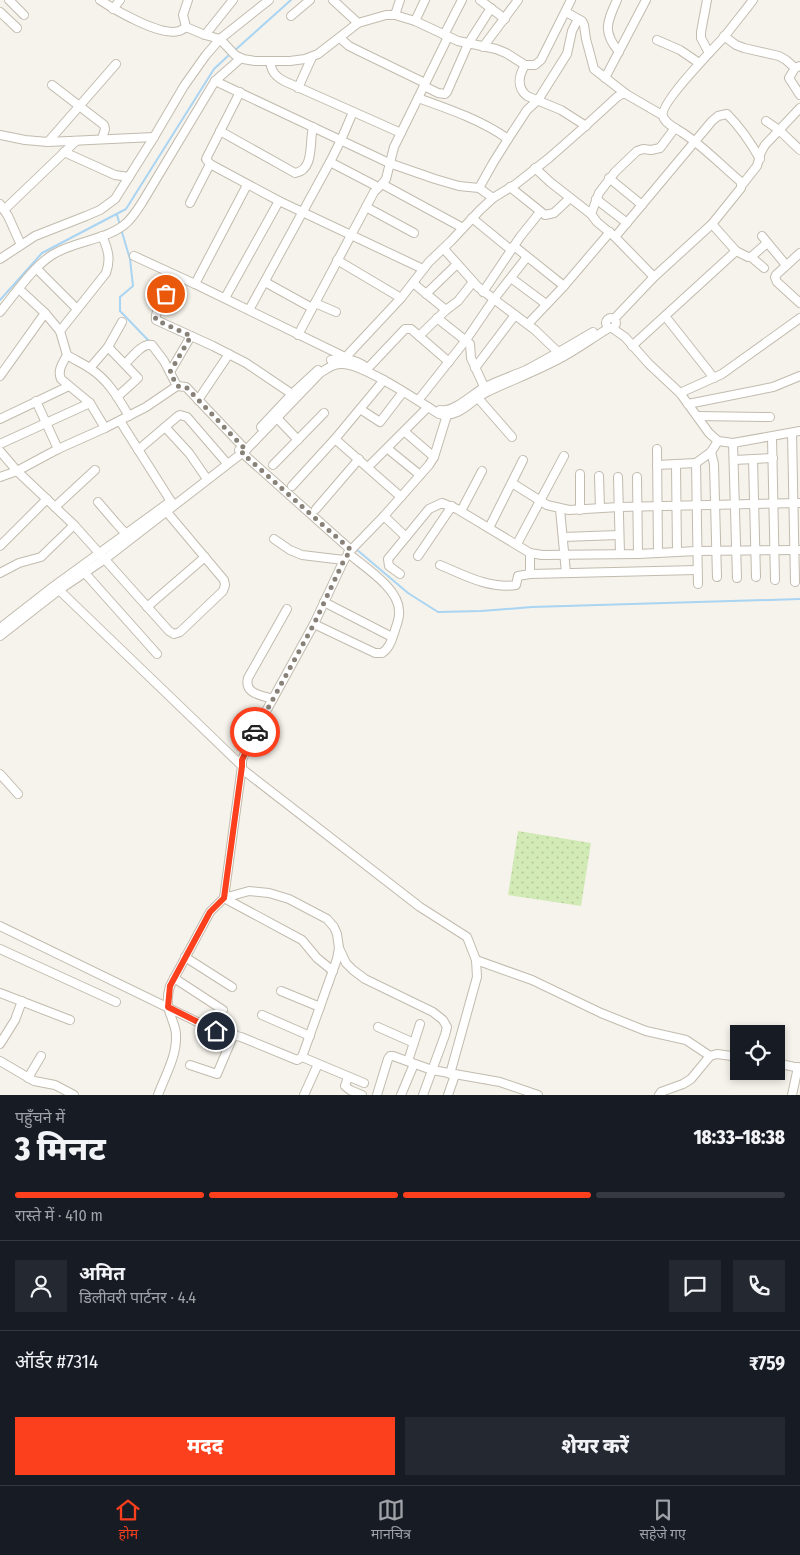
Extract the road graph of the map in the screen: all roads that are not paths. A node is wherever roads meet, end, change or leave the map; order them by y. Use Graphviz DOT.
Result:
graph roads {
  1 [pos="8,0"];
  2 [pos="100,0"];
  3 [pos="120,0"];
  4 [pos="188,0"];
  5 [pos="233,0"];
  6 [pos="269,0"];
  7 [pos="310,0"];
  8 [pos="400,0"];
  9 [pos="425,0"];
  10 [pos="462,0"];
  11 [pos="480,0"];
  12 [pos="518,0"];
  13 [pos="571,0"];
  14 [pos="617,0"];
  15 [pos="646,0"];
  16 [pos="707,0"];
  17 [pos="753,0"];
  18 [pos="336,1"];
  19 [pos="491,8"];
  20 [pos="113,9"];
  21 [pos="0,12"];
  22 [pos="566,12"];
  23 [pos="24,15"];
  24 [pos="291,16"];
  25 [pos="395,16"];
  26 [pos="505,19"];
  27 [pos="578,19"];
  28 [pos="415,21"];
  29 [pos="358,23"];
  30 [pos="186,27"];
  31 [pos="17,28"];
  32 [pos="205,35"];
  33 [pos="446,36"];
  34 [pos="724,36"];
  35 [pos="340,38"];
  36 [pos="222,40"];
  37 [pos="657,40"];
  38 [pos="468,44"];
  39 [pos="483,47"];
  40 [pos="619,52"];
  41 [pos="709,53"];
  42 [pos="238,56"];
  43 [pos="312,57"];
  44 [pos="270,62"];
  45 [pos="699,63"];
  46 [pos="116,64"];
  47 [pos="525,64"];
  48 [pos="798,67"];
  49 [pos="605,78"];
  50 [pos="216,81"];
  51 [pos="52,85"];
  52 [pos="424,85"];
  53 [pos="298,88"];
  54 [pos="240,92"];
  55 [pos="626,94"];
  56 [pos="800,95"];
  57 [pos="418,98"];
  58 [pos="538,100"];
  59 [pos="79,106"];
  60 [pos="800,108"];
  61 [pos="352,112"];
  62 [pos="662,115"];
  63 [pos="766,120"];
  64 [pos="586,126"];
  65 [pos="313,127"];
  66 [pos="675,128"];
  67 [pos="779,130"];
  68 [pos="220,131"];
  69 [pos="401,133"];
  70 [pos="0,135"];
  71 [pos="154,137"];
  72 [pos="102,139"];
  73 [pos="508,139"];
  74 [pos="76,140"];
  75 [pos="341,140"];
  76 [pos="695,141"];
  77 [pos="48,142"];
  78 [pos="800,150"];
  79 [pos="64,152"];
  80 [pos="760,159"];
  81 [pos="330,162"];
  82 [pos="389,163"];
  83 [pos="210,164"];
  84 [pos="535,168"];
  85 [pos="129,178"];
  86 [pos="610,178"];
  87 [pos="248,185"];
  88 [pos="380,185"];
  89 [pos="742,185"];
  90 [pos="510,187"];
  91 [pos="479,188"];
  92 [pos="493,198"];
  93 [pos="570,198"];
  94 [pos="596,199"];
  95 [pos="279,201"];
  96 [pos="190,203"];
  97 [pos="642,204"];
  98 [pos="2,207"];
  99 [pos="366,207"];
  100 [pos="303,212"];
  101 [pos="540,212"];
  102 [pos="591,214"];
  103 [pos="472,218"];
  104 [pos="627,223"];
  105 [pos="712,224"];
  106 [pos="463,228"];
  107 [pos="414,233"];
  108 [pos="350,234"];
  109 [pos="613,235"];
  110 [pos="102,236"];
  111 [pos="762,236"];
  112 [pos="767,243"];
  113 [pos="21,245"];
  114 [pos="512,248"];
  115 [pos="444,249"];
  116 [pos="736,251"];
  117 [pos="800,253"];
  118 [pos="134,256"];
  119 [pos="527,257"];
  120 [pos="751,257"];
  121 [pos="0,259"];
  122 [pos="337,260"];
  123 [pos="457,264"];
  124 [pos="786,265"];
  125 [pos="764,268"];
  126 [pos="37,269"];
  127 [pos="423,269"];
  128 [pos="176,276"];
  129 [pos="511,278"];
  130 [pos="654,278"];
  131 [pos="265,282"];
  132 [pos="473,282"];
  133 [pos="413,283"];
  134 [pos="195,284"];
  135 [pos="564,286"];
  136 [pos="19,289"];
  137 [pos="483,292"];
  138 [pos="426,294"];
  139 [pos="225,298"];
  140 [pos="401,298"];
  141 [pos="494,299"];
  142 [pos="800,303"];
  143 [pos="546,304"];
  144 [pos="313,305"];
  145 [pos="77,309"];
  146 [pos="250,310"];
  147 [pos="446,310"];
  148 [pos="0,312"];
  149 [pos="336,312"];
  150 [pos="44,313"];
  151 [pos="515,315"];
  152 [pos="665,316"];
  153 [pos="437,318"];
  154 [pos="800,318"];
  155 [pos="122,322"];
  156 [pos="528,324"];
  157 [pos="609,326"];
  158 [pos="60,331"];
  159 [pos="298,335"];
  160 [pos="191,336"];
  161 [pos="419,336"];
  162 [pos="466,340"];
  163 [pos="632,346"];
  164 [pos="108,347"];
  165 [pos="558,353"];
  166 [pos="229,354"];
  167 [pos="67,355"];
  168 [pos="343,359"];
  169 [pos="448,362"];
  170 [pos="125,364"];
  171 [pos="369,367"];
  172 [pos="90,368"];
  173 [pos="475,368"];
  174 [pos="170,372"];
  175 [pos="0,376"];
  176 [pos="800,376"];
  177 [pos="714,378"];
  178 [pos="384,380"];
  179 [pos="69,386"];
  180 [pos="177,386"];
  181 [pos="486,390"];
  182 [pos="404,392"];
  183 [pos="680,393"];
  184 [pos="292,394"];
  185 [pos="117,397"];
  186 [pos="420,398"];
  187 [pos="478,398"];
  188 [pos="198,400"];
  189 [pos="36,401"];
  190 [pos="90,403"];
  191 [pos="688,404"];
  192 [pos="428,408"];
  193 [pos="360,409"];
  194 [pos="324,413"];
  195 [pos="447,415"];
  196 [pos="129,416"];
  197 [pos="697,416"];
  198 [pos="770,416"];
  199 [pos="277,418"];
  200 [pos="0,419"];
  201 [pos="120,420"];
  202 [pos="46,423"];
  203 [pos="165,427"];
  204 [pos="105,428"];
  205 [pos="800,431"];
  206 [pos="405,432"];
  207 [pos="792,433"];
  208 [pos="512,437"];
  209 [pos="772,437"];
  210 [pos="335,438"];
  211 [pos="298,440"];
  212 [pos="718,441"];
  213 [pos="733,442"];
  214 [pos="0,444"];
  215 [pos="58,449"];
  216 [pos="388,449"];
  217 [pos="657,449"];
  218 [pos="138,450"];
  219 [pos="242,450"];
  220 [pos="0,451"];
  221 [pos="711,452"];
  222 [pos="564,456"];
  223 [pos="434,457"];
  224 [pos="773,458"];
  225 [pos="360,459"];
  226 [pos="753,459"];
  227 [pos="523,460"];
  228 [pos="734,460"];
  229 [pos="225,461"];
  230 [pos="696,463"];
  231 [pos="273,465"];
  232 [pos="657,465"];
  233 [pos="676,465"];
  234 [pos="368,467"];
  235 [pos="94,470"];
  236 [pos="17,471"];
  237 [pos="482,471"];
  238 [pos="580,474"];
  239 [pos="420,475"];
  240 [pos="599,476"];
  241 [pos="0,477"];
  242 [pos="618,477"];
  243 [pos="637,477"];
  244 [pos="206,478"];
  245 [pos="512,483"];
  246 [pos="292,486"];
  247 [pos="402,497"];
  248 [pos="47,499"];
  249 [pos="540,500"];
  250 [pos="98,502"];
  251 [pos="172,503"];
  252 [pos="774,503"];
  253 [pos="796,503"];
  254 [pos="734,504"];
  255 [pos="754,504"];
  256 [pos="696,505"];
  257 [pos="715,505"];
  258 [pos="452,506"];
  259 [pos="658,506"];
  260 [pos="676,506"];
  261 [pos="619,507"];
  262 [pos="638,507"];
  263 [pos="55,508"];
  264 [pos="600,508"];
  265 [pos="316,509"];
  266 [pos="560,509"];
  267 [pos="580,510"];
  268 [pos="166,511"];
  269 [pos="461,511"];
  270 [pos="384,516"];
  271 [pos="74,525"];
  272 [pos="489,528"];
  273 [pos="126,534"];
  274 [pos="619,535"];
  275 [pos="563,536"];
  276 [pos="406,537"];
  277 [pos="274,539"];
  278 [pos="517,544"];
  279 [pos="0,546"];
  280 [pos="775,550"];
  281 [pos="797,550"];
  282 [pos="677,551"];
  283 [pos="697,551"];
  284 [pos="755,551"];
  285 [pos="658,552"];
  286 [pos="716,552"];
  287 [pos="736,552"];
  288 [pos="530,553"];
  289 [pos="348,554"];
  290 [pos="620,554"];
  291 [pos="638,554"];
  292 [pos="565,555"];
  293 [pos="102,556"];
  294 [pos="418,556"];
  295 [pos="206,558"];
  296 [pos="440,565"];
  297 [pos="697,570"];
  298 [pos="84,572"];
  299 [pos="0,573"];
  300 [pos="566,573"];
  301 [pos="400,574"];
  302 [pos="530,574"];
  303 [pos="74,575"];
  304 [pos="717,577"];
  305 [pos="756,577"];
  306 [pos="738,578"];
  307 [pos="775,580"];
  308 [pos="794,582"];
  309 [pos="698,584"];
  310 [pos="57,588"];
  311 [pos="324,602"];
  312 [pos="147,607"];
  313 [pos="287,609"];
  314 [pos="314,624"];
  315 [pos="0,628"];
  316 [pos="0,636"];
  317 [pos="392,637"];
  318 [pos="158,654"];
  319 [pos="273,699"];
  320 [pos="242,766"];
  321 [pos="0,774"];
  322 [pos="18,794"];
  323 [pos="224,898"];
  324 [pos="0,926"];
  325 [pos="339,948"];
  326 [pos="0,949"];
  327 [pos="185,957"];
  328 [pos="476,960"];
  329 [pos="333,971"];
  330 [pos="174,978"];
  331 [pos="232,987"];
  332 [pos="281,991"];
  333 [pos="0,993"];
  334 [pos="22,1001"];
  335 [pos="116,1002"];
  336 [pos="168,1007"];
  337 [pos="320,1007"];
  338 [pos="223,1010"];
  339 [pos="262,1015"];
  340 [pos="70,1020"];
  341 [pos="420,1024"];
  342 [pos="378,1027"];
  343 [pos="234,1034"];
  344 [pos="310,1036"];
  345 [pos="414,1043"];
  346 [pos="0,1044"];
  347 [pos="41,1056"];
  348 [pos="710,1056"];
  349 [pos="730,1056"];
  350 [pos="302,1057"];
  351 [pos="0,1061"];
  352 [pos="411,1063"];
  353 [pos="318,1064"];
  354 [pos="190,1065"];
  355 [pos="785,1065"];
  356 [pos="799,1068"];
  357 [pos="432,1070"];
  358 [pos="452,1074"];
  359 [pos="348,1077"];
  360 [pos="28,1078"];
  361 [pos="364,1083"];
  362 [pos="306,1094"];
  363 [pos="74,1095"];
  364 [pos="158,1095"];
  365 [pos="361,1095"];
  366 [pos="376,1095"];
  367 [pos="401,1095"];
  368 [pos="423,1095"];
  369 [pos="448,1095"];
  370 [pos="538,1095"];
  371 [pos="659,1095"];
  372 [pos="792,1095"];
  1 -- 23 [label="street"];
  2 -- 20 [label="street"];
  3 -- 20 [label="street"];
  4 -- 30 [label="street"];
  5 -- 32 [label="street"];
  6 -- 36 [label="street"];
  7 -- 24 [label="street"];
  8 -- 25 [label="street"];
  9 -- 28 [label="street"];
  10 -- 33 [label="street"];
  11 -- 19 [label="street"];
  12 -- 26 [label="street"];
  13 -- 22 [label="street"];
  14 -- 40 [label="street"];
  15 -- 40 [label="street"];
  16 -- 41 [label="street"];
  17 -- 34 [label="street"];
  18 -- 29 [label="street"];
  19 -- 26 [label="street"];
  19 -- 38 [label="street"];
  20 -- 30 [label="street"];
  21 -- 31 [label="street"];
  22 -- 27 [label="street"];
  22 -- 47 [label="street"];
  25 -- 28 [label="street"];
  25 -- 29 [label="street"];
  26 -- 39 [label="street"];
  27 -- 49 [label="street"];
  27 -- 58 [label="street"];
  28 -- 33 [label="street"];
  29 -- 35 [label="street"];
  30 -- 32 [label="street"];
  32 -- 36 [label="street"];
  33 -- 38 [label="street"];
  33 -- 52 [label="street"];
  34 -- 41 [label="street"];
  34 -- 48 [label="street"];
  35 -- 43 [label="street"];
  35 -- 52 [label="street"];
  36 -- 42 [label="street"];
  36 -- 71 [label="street"];
  37 -- 45 [label="street"];
  38 -- 39 [label="street"];
  38 -- 52 [label="street"];
  39 -- 47 [label="street"];
  40 -- 49 [label="street"];
  41 -- 45 [label="street"];
  42 -- 44 [label="street"];
  42 -- 50 [label="street"];
  43 -- 44 [label="street"];
  43 -- 53 [label="street"];
  44 -- 53 [label="street"];
  45 -- 62 [label="street"];
  46 -- 59 [label="street"];
  47 -- 58 [label="street"];
  48 -- 56 [label="street"];
  49 -- 55 [label="street"];
  50 -- 54 [label="street"];
  50 -- 110 [label="street"];
  51 -- 59 [label="street"];
  52 -- 57 [label="street"];
  53 -- 61 [label="street"];
  54 -- 65 [label="street"];
  54 -- 68 [label="street"];
  55 -- 62 [label="street"];
  55 -- 64 [label="street"];
  57 -- 69 [label="street"];
  57 -- 73 [label="street"];
  58 -- 64 [label="street"];
  58 -- 73 [label="street"];
  59 -- 72 [label="street"];
  59 -- 77 [label="street"];
  60 -- 67 [label="street"];
  61 -- 69 [label="street"];
  61 -- 75 [label="street"];
  62 -- 66 [label="street"];
  63 -- 67 [label="street"];
  64 -- 84 [label="street"];
  65 -- 68 [label="street"];
  65 -- 75 [label="street"];
  66 -- 76 [label="street"];
  66 -- 86 [label="street"];
  67 -- 78 [label="street"];
  67 -- 80 [label="street"];
  68 -- 83 [label="street"];
  69 -- 82 [label="street"];
  70 -- 77 [label="street"];
  71 -- 72 [label="street"];
  71 -- 85 [label="street"];
  72 -- 74 [label="street"];
  73 -- 91 [label="street"];
  74 -- 77 [label="street"];
  74 -- 79 [label="street"];
  75 -- 81 [label="street"];
  75 -- 82 [label="street"];
  76 -- 80 [label="street"];
  76 -- 89 [label="street"];
  76 -- 97 [label="street"];
  79 -- 85 [label="street"];
  79 -- 98 [label="street"];
  80 -- 89 [label="street"];
  81 -- 88 [label="street"];
  81 -- 100 [label="street"];
  82 -- 88 [label="street"];
  82 -- 91 [label="street"];
  83 -- 87 [label="street"];
  83 -- 96 [label="street"];
  84 -- 90 [label="street"];
  84 -- 93 [label="street"];
  85 -- 113 [label="street"];
  86 -- 94 [label="street"];
  86 -- 97 [label="street"];
  87 -- 95 [label="street"];
  87 -- 134 [label="street"];
  88 -- 99 [label="street"];
  88 -- 106 [label="street"];
  89 -- 105 [label="street"];
  90 -- 92 [label="street"];
  90 -- 101 [label="street"];
  91 -- 92 [label="street"];
  92 -- 103 [label="street"];
  93 -- 101 [label="street"];
  93 -- 102 [label="street"];
  94 -- 102 [label="street"];
  94 -- 104 [label="street"];
  95 -- 100 [label="street"];
  95 -- 139 [label="street"];
  97 -- 104 [label="street"];
  98 -- 113 [label="street"];
  99 -- 107 [label="street"];
  99 -- 108 [label="street"];
  100 -- 108 [label="street"];
  100 -- 131 [label="street"];
  101 -- 114 [label="street"];
  102 -- 109 [label="street"];
  103 -- 106 [label="street"];
  103 -- 114 [label="street"];
  104 -- 109 [label="street"];
  105 -- 116 [label="street"];
  105 -- 130 [label="street"];
  106 -- 115 [label="street"];
  108 -- 122 [label="street"];
  108 -- 127 [label="street"];
  109 -- 130 [label="street"];
  109 -- 135 [label="street"];
  110 -- 126 [label="street"];
  110 -- 145 [label="street"];
  111 -- 112 [label="street"];
  112 -- 120 [label="street"];
  112 -- 124 [label="street"];
  113 -- 121 [label="street"];
  114 -- 119 [label="street"];
  114 -- 137 [label="street"];
  115 -- 123 [label="street"];
  115 -- 127 [label="street"];
  116 -- 120 [label="street"];
  116 -- 152 [label="street"];
  117 -- 124 [label="street"];
  118 -- 128 [label="street"];
  119 -- 129 [label="street"];
  119 -- 135 [label="street"];
  120 -- 125 [label="street"];
  122 -- 140 [label="street"];
  122 -- 144 [label="street"];
  123 -- 132 [label="street"];
  123 -- 138 [label="street"];
  124 -- 142 [label="street"];
  126 -- 136 [label="street"];
  126 -- 145 [label="street"];
  127 -- 133 [label="street"];
  128 -- 134 [label="street"];
  128 -- 160 [label="street"];
  129 -- 141 [label="street"];
  129 -- 143 [label="street"];
  130 -- 157 [label="street"];
  131 -- 144 [label="street"];
  131 -- 146 [label="street"];
  132 -- 137 [label="street"];
  132 -- 147 [label="street"];
  133 -- 138 [label="street"];
  133 -- 140 [label="street"];
  134 -- 139 [label="street"];
  135 -- 143 [label="street"];
  136 -- 148 [label="street"];
  136 -- 150 [label="street"];
  137 -- 141 [label="street"];
  138 -- 147 [label="street"];
  139 -- 146 [label="street"];
  140 -- 168 [label="street"];
  141 -- 151 [label="street"];
  141 -- 162 [label="street"];
  143 -- 156 [label="street"];
  144 -- 149 [label="street"];
  144 -- 159 [label="street"];
  145 -- 158 [label="street"];
  146 -- 159 [label="street"];
  147 -- 153 [label="street"];
  150 -- 158 [label="street"];
  150 -- 175 [label="street"];
  151 -- 156 [label="street"];
  151 -- 173 [label="street"];
  152 -- 163 [label="street"];
  152 -- 177 [label="street"];
  153 -- 161 [label="street"];
  153 -- 162 [label="street"];
  154 -- 177 [label="street"];
  155 -- 164 [label="street"];
  156 -- 165 [label="street"];
  157 -- 163 [label="street"];
  157 -- 165 [label="street"];
  157 -- 181 [label="street"];
  158 -- 167 [label="street"];
  159 -- 168 [label="street"];
  160 -- 166 [label="street"];
  160 -- 174 [label="street"];
  161 -- 169 [label="street"];
  161 -- 171 [label="street"];
  162 -- 169 [label="street"];
  162 -- 173 [label="street"];
  163 -- 183 [label="street"];
  164 -- 170 [label="street"];
  164 -- 172 [label="street"];
  165 -- 181 [label="street"];
  166 -- 184 [label="street"];
  166 -- 188 [label="street"];
  167 -- 172 [label="street"];
  167 -- 179 [label="street"];
  168 -- 171 [label="street"];
  168 -- 178 [label="street"];
  168 -- 184 [label="street"];
  168 -- 199 [label="street"];
  169 -- 186 [label="street"];
  170 -- 174 [label="street"];
  170 -- 185 [label="street"];
  171 -- 186 [label="street"];
  172 -- 185 [label="street"];
  173 -- 181 [label="street"];
  174 -- 180 [label="street"];
  176 -- 191 [label="street"];
  177 -- 183 [label="street"];
  178 -- 182 [label="street"];
  178 -- 193 [label="street"];
  179 -- 189 [label="street"];
  179 -- 190 [label="street"];
  180 -- 188 [label="street"];
  180 -- 196 [label="street"];
  181 -- 186 [label="street"];
  181 -- 187 [label="street"];
  182 -- 192 [label="street"];
  182 -- 193 [label="street"];
  183 -- 191 [label="street"];
  184 -- 219 [label="street"];
  185 -- 196 [label="street"];
  187 -- 195 [label="street"];
  187 -- 208 [label="street"];
  188 -- 219 [label="street"];
  189 -- 200 [label="street"];
  189 -- 202 [label="street"];
  190 -- 202 [label="street"];
  190 -- 204 [label="street"];
  191 -- 197 [label="street"];
  192 -- 195 [label="street"];
  192 -- 206 [label="street"];
  193 -- 210 [label="street"];
  194 -- 211 [label="street"];
  195 -- 223 [label="street"];
  196 -- 201 [label="street"];
  197 -- 198 [label="street"];
  197 -- 212 [label="street"];
  199 -- 211 [label="street"];
  199 -- 219 [label="street"];
  201 -- 204 [label="street"];
  201 -- 218 [label="street"];
  202 -- 214 [label="street"];
  202 -- 215 [label="street"];
  203 -- 218 [label="street"];
  203 -- 229 [label="street"];
  203 -- 244 [label="street"];
  204 -- 215 [label="street"];
  205 -- 207 [label="street"];
  206 -- 216 [label="street"];
  206 -- 223 [label="street"];
  207 -- 209 [label="street"];
  207 -- 253 [label="street"];
  209 -- 213 [label="street"];
  209 -- 224 [label="street"];
  210 -- 225 [label="street"];
  210 -- 246 [label="street"];
  211 -- 231 [label="street"];
  212 -- 213 [label="street"];
  212 -- 221 [label="street"];
  213 -- 228 [label="street"];
  215 -- 236 [label="street"];
  216 -- 234 [label="street"];
  216 -- 239 [label="street"];
  217 -- 232 [label="street"];
  218 -- 251 [label="street"];
  219 -- 229 [label="street"];
  219 -- 244 [label="street"];
  219 -- 289 [label="street"];
  220 -- 236 [label="street"];
  221 -- 230 [label="street"];
  221 -- 257 [label="street"];
  222 -- 249 [label="street"];
  223 -- 239 [label="street"];
  224 -- 226 [label="street"];
  224 -- 252 [label="street"];
  225 -- 234 [label="street"];
  225 -- 265 [label="street"];
  226 -- 228 [label="street"];
  226 -- 255 [label="street"];
  227 -- 245 [label="street"];
  228 -- 254 [label="street"];
  229 -- 244 [label="street"];
  230 -- 233 [label="street"];
  230 -- 256 [label="street"];
  232 -- 233 [label="street"];
  232 -- 259 [label="street"];
  233 -- 260 [label="street"];
  234 -- 247 [label="street"];
  235 -- 263 [label="street"];
  236 -- 241 [label="street"];
  236 -- 248 [label="street"];
  237 -- 269 [label="street"];
  238 -- 267 [label="street"];
  239 -- 247 [label="street"];
  240 -- 264 [label="street"];
  242 -- 261 [label="street"];
  243 -- 262 [label="street"];
  244 -- 251 [label="street"];
  245 -- 249 [label="street"];
  245 -- 272 [label="street"];
  247 -- 270 [label="street"];
  248 -- 263 [label="street"];
  248 -- 279 [label="street"];
  249 -- 266 [label="street"];
  249 -- 278 [label="street"];
  250 -- 273 [label="street"];
  251 -- 268 [label="street"];
  251 -- 273 [label="street"];
  252 -- 253 [label="street"];
  252 -- 255 [label="street"];
  252 -- 280 [label="street"];
  253 -- 281 [label="street"];
  254 -- 255 [label="street"];
  254 -- 257 [label="street"];
  254 -- 287 [label="street"];
  255 -- 284 [label="street"];
  256 -- 257 [label="street"];
  256 -- 260 [label="street"];
  256 -- 283 [label="street"];
  257 -- 286 [label="street"];
  258 -- 269 [label="street"];
  258 -- 276 [label="street"];
  258 -- 294 [label="street"];
  259 -- 260 [label="street"];
  259 -- 262 [label="street"];
  259 -- 285 [label="street"];
  260 -- 282 [label="street"];
  261 -- 262 [label="street"];
  261 -- 264 [label="street"];
  261 -- 274 [label="street"];
  262 -- 291 [label="street"];
  263 -- 271 [label="street"];
  264 -- 267 [label="street"];
  266 -- 267 [label="street"];
  266 -- 275 [label="street"];
  268 -- 293 [label="street"];
  268 -- 295 [label="street"];
  269 -- 272 [label="street"];
  270 -- 276 [label="street"];
  270 -- 289 [label="street"];
  271 -- 293 [label="street"];
  271 -- 299 [label="street"];
  272 -- 278 [label="street"];
  273 -- 293 [label="street"];
  274 -- 275 [label="street"];
  274 -- 290 [label="street"];
  275 -- 292 [label="street"];
  276 -- 301 [label="street"];
  277 -- 289 [label="street"];
  278 -- 288 [label="street"];
  280 -- 281 [label="street"];
  280 -- 284 [label="street"];
  280 -- 307 [label="street"];
  281 -- 308 [label="street"];
  282 -- 283 [label="street"];
  282 -- 285 [label="street"];
  283 -- 286 [label="street"];
  283 -- 297 [label="street"];
  284 -- 287 [label="street"];
  284 -- 305 [label="street"];
  285 -- 291 [label="street"];
  286 -- 287 [label="street"];
  286 -- 304 [label="street"];
  287 -- 306 [label="street"];
  288 -- 292 [label="street"];
  288 -- 302 [label="street"];
  289 -- 311 [label="street"];
  289 -- 317 [label="street"];
  290 -- 291 [label="street"];
  290 -- 292 [label="street"];
  292 -- 300 [label="street"];
  293 -- 298 [label="street"];
  293 -- 303 [label="street"];
  293 -- 312 [label="street"];
  295 -- 312 [label="street"];
  295 -- 312 [label="street"];
  296 -- 302 [label="street"];
  297 -- 300 [label="street"];
  297 -- 309 [label="street"];
  298 -- 303 [label="street"];
  298 -- 318 [label="street"];
  300 -- 302 [label="street"];
  303 -- 310 [label="street"];
  310 -- 315 [label="street"];
  310 -- 316 [label="street"];
  310 -- 320 [label="street"];
  311 -- 314 [label="street"];
  311 -- 317 [label="street"];
  313 -- 319 [label="street"];
  314 -- 317 [label="street"];
  314 -- 319 [label="street"];
  319 -- 320 [label="street"];
  320 -- 323 [label="street"];
  320 -- 328 [label="street"];
  321 -- 322 [label="street"];
  323 -- 325 [label="street"];
  323 -- 327 [label="street"];
  323 -- 329 [label="street"];
  324 -- 336 [label="street"];
  325 -- 329 [label="street"];
  325 -- 357 [label="street"];
  326 -- 335 [label="street"];
  327 -- 330 [label="street"];
  327 -- 331 [label="street"];
  328 -- 348 [label="street"];
  328 -- 358 [label="street"];
  329 -- 337 [label="street"];
  330 -- 336 [label="street"];
  330 -- 338 [label="street"];
  332 -- 337 [label="street"];
  333 -- 334 [label="street"];
  334 -- 340 [label="street"];
  334 -- 346 [label="street"];
  336 -- 343 [label="street"];
  336 -- 364 [label="street"];
  337 -- 344 [label="street"];
  339 -- 344 [label="street"];
  341 -- 345 [label="street"];
  342 -- 345 [label="street"];
  343 -- 350 [label="street"];
  343 -- 354 [label="street"];
  344 -- 350 [label="street"];
  345 -- 352 [label="street"];
  347 -- 360 [label="street"];
  348 -- 349 [label="street"];
  348 -- 371 [label="street"];
  350 -- 353 [label="street"];
  351 -- 360 [label="street"];
  352 -- 357 [label="street"];
  352 -- 366 [label="street"];
  352 -- 367 [label="street"];
  353 -- 359 [label="street"];
  353 -- 362 [label="street"];
  355 -- 356 [label="street"];
  356 -- 372 [label="street"];
  357 -- 358 [label="street"];
  357 -- 368 [label="street"];
  358 -- 369 [label="street"];
  358 -- 370 [label="street"];
  359 -- 361 [label="street"];
  359 -- 365 [label="street"];
  360 -- 363 [label="street"];
}
